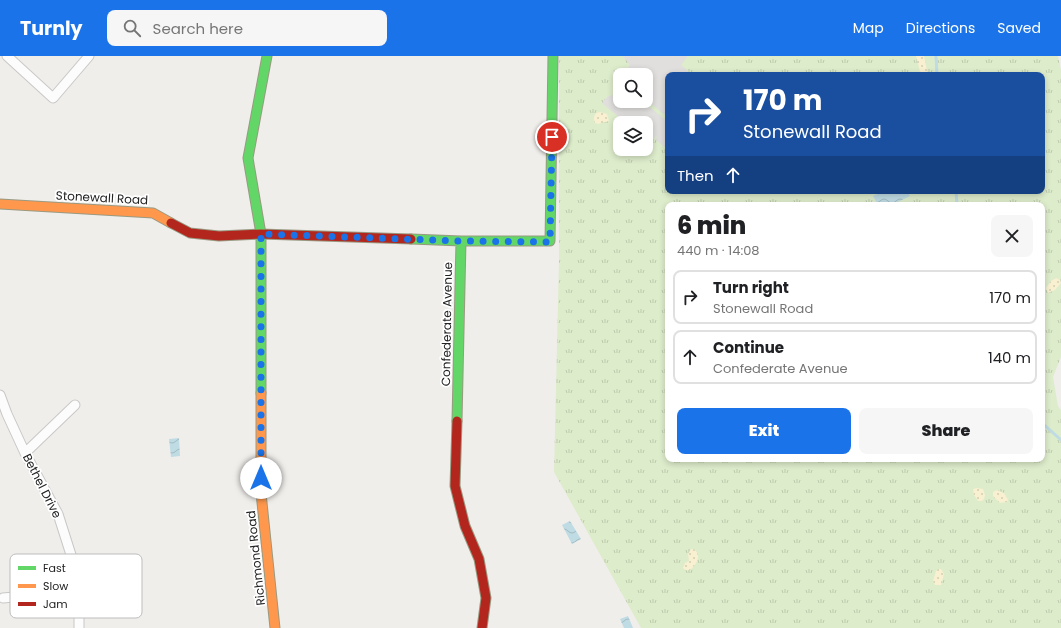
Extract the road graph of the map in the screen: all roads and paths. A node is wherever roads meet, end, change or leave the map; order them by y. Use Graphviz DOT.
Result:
graph roads {
  1 [pos="7,56"];
  2 [pos="89,56"];
  3 [pos="267,56"];
  4 [pos="553,56"];
  5 [pos="0,204"];
  6 [pos="261,234"];
  7 [pos="461,241"];
  8 [pos="0,395"];
  9 [pos="75,406"];
  10 [pos="25,453"];
  11 [pos="71,554"];
  12 [pos="10,597"];
  13 [pos="3,598"];
  14 [pos="275,628"];
  15 [pos="482,628"];
  1 -- 2 [label="street"];
  3 -- 6 [label="street, Richmond Road"];
  4 -- 7 [label="street"];
  5 -- 6 [label="street, Stonewall Road"];
  6 -- 7 [label="street, Stonewall Road"];
  6 -- 14 [label="street, Richmond Road"];
  7 -- 15 [label="street, Confederate Avenue"];
  8 -- 10 [label="street, Bethel Drive"];
  9 -- 10 [label="street"];
  10 -- 11 [label="street, Bethel Drive"];
  12 -- 13 [label="street"];
}
